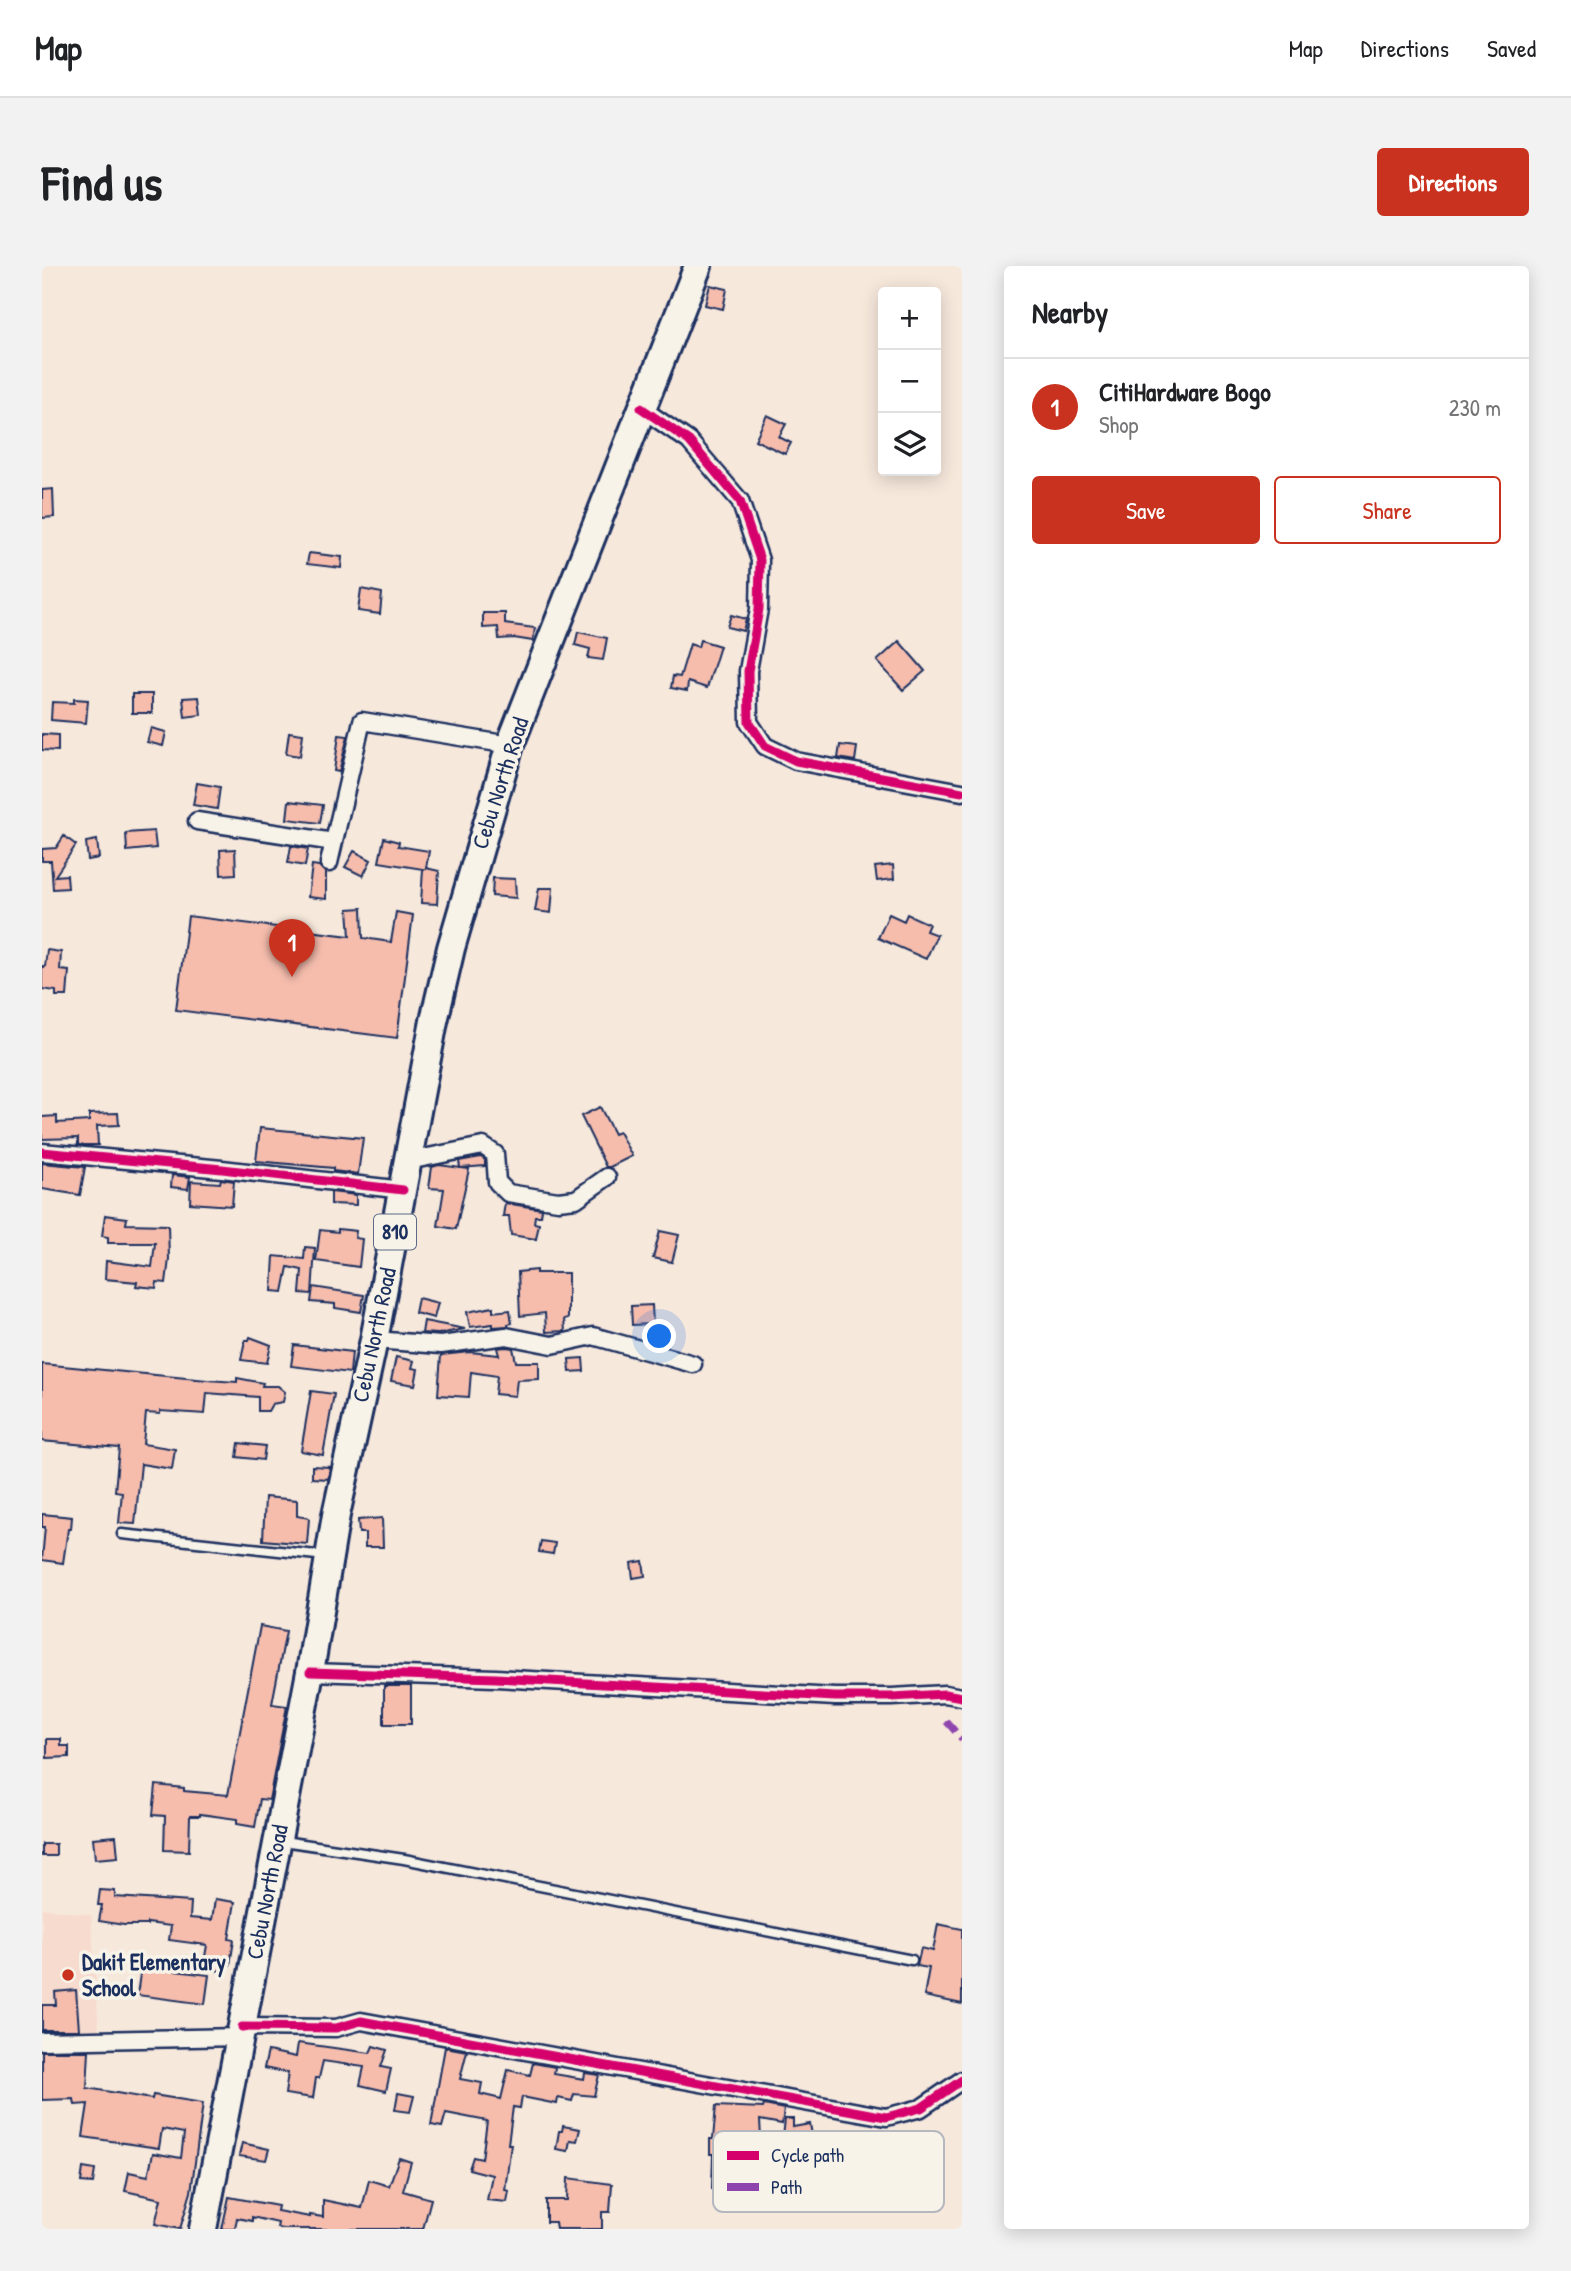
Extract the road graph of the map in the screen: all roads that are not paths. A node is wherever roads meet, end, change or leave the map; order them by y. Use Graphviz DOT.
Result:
graph roads {
  1 [pos="698,266"];
  2 [pos="641,408"];
  3 [pos="510,745"];
  4 [pos="962,792"];
  5 [pos="197,821"];
  6 [pos="334,842"];
  7 [pos="328,863"];
  8 [pos="42,1152"];
  9 [pos="408,1161"];
  10 [pos="607,1177"];
  11 [pos="403,1190"];
  12 [pos="374,1340"];
  13 [pos="693,1364"];
  14 [pos="122,1534"];
  15 [pos="329,1557"];
  16 [pos="310,1672"];
  17 [pos="962,1697"];
  18 [pos="277,1840"];
  19 [pos="912,1960"];
  20 [pos="241,2032"];
  21 [pos="42,2041"];
  22 [pos="962,2080"];
  23 [pos="202,2229"];
  1 -- 2 [label="highway, Cebu North Road / 810"];
  2 -- 3 [label="highway, Cebu North Road / 810"];
  2 -- 4 [label="street"];
  3 -- 6 [label="street"];
  3 -- 9 [label="highway, Cebu North Road / 810"];
  5 -- 6 [label="street"];
  6 -- 7 [label="street"];
  8 -- 11 [label="street"];
  9 -- 10 [label="street"];
  9 -- 11 [label="highway, Cebu North Road / 810"];
  11 -- 12 [label="highway, Cebu North Road / 810"];
  12 -- 13 [label="street"];
  12 -- 15 [label="highway, Cebu North Road / 810"];
  14 -- 15 [label="lane"];
  15 -- 16 [label="highway, Cebu North Road / 810"];
  16 -- 17 [label="street"];
  16 -- 18 [label="highway, Cebu North Road / 810"];
  18 -- 19 [label="lane"];
  18 -- 20 [label="highway, Cebu North Road / 810"];
  20 -- 21 [label="street"];
  20 -- 22 [label="street"];
  20 -- 23 [label="highway, Cebu North Road / 810"];
}
